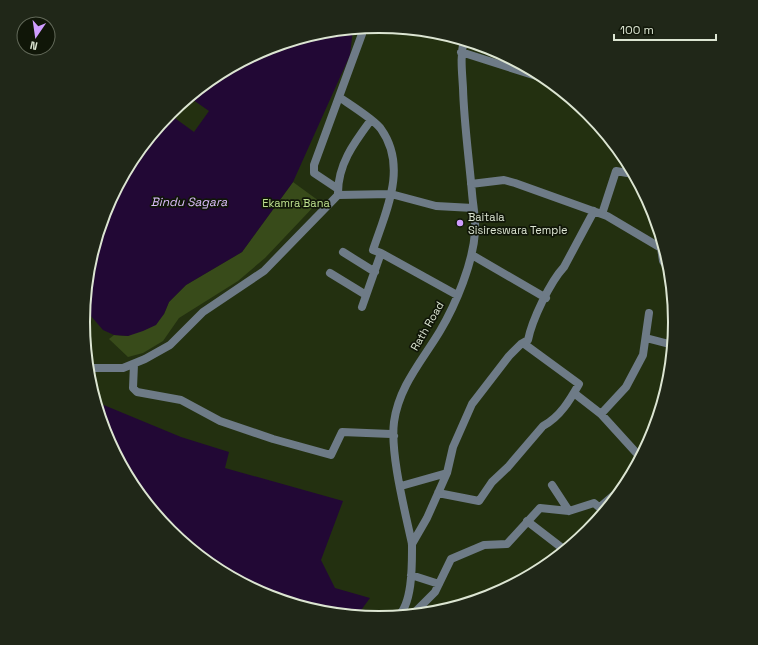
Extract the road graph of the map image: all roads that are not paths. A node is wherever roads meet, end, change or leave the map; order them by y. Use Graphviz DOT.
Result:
graph roads {
  1 [pos="362,34"];
  2 [pos="463,45"];
  3 [pos="461,52"];
  4 [pos="524,72"];
  5 [pos="339,97"];
  6 [pos="371,120"];
  7 [pos="627,173"];
  8 [pos="471,184"];
  9 [pos="338,192"];
  10 [pos="391,194"];
  11 [pos="473,208"];
  12 [pos="598,213"];
  13 [pos="658,245"];
  14 [pos="343,252"];
  15 [pos="381,253"];
  16 [pos="472,255"];
  17 [pos="375,272"];
  18 [pos="330,273"];
  19 [pos="457,294"];
  20 [pos="366,295"];
  21 [pos="546,298"];
  22 [pos="362,307"];
  23 [pos="649,313"];
  24 [pos="646,338"];
  25 [pos="523,343"];
  26 [pos="668,343"];
  27 [pos="134,364"];
  28 [pos="94,370"];
  29 [pos="574,393"];
  30 [pos="601,414"];
  31 [pos="394,436"];
  32 [pos="637,454"];
  33 [pos="447,472"];
  34 [pos="552,485"];
  35 [pos="401,486"];
  36 [pos="438,493"];
  37 [pos="601,509"];
  38 [pos="569,511"];
  39 [pos="527,521"];
  40 [pos="412,544"];
  41 [pos="561,547"];
  42 [pos="411,575"];
  43 [pos="439,584"];
  44 [pos="417,610"];
  45 [pos="405,611"];
  1 -- 5 [label="street"];
  2 -- 3 [label="street, Rath Road"];
  3 -- 4 [label="street"];
  3 -- 8 [label="street, Rath Road"];
  5 -- 6 [label="street"];
  5 -- 9 [label="street"];
  6 -- 9 [label="street"];
  6 -- 10 [label="street"];
  7 -- 12 [label="street"];
  8 -- 11 [label="street, Rath Road"];
  8 -- 12 [label="street"];
  9 -- 10 [label="street"];
  9 -- 27 [label="street"];
  10 -- 11 [label="street"];
  10 -- 15 [label="street"];
  11 -- 16 [label="street, Rath Road"];
  12 -- 13 [label="street"];
  12 -- 21 [label="street"];
  14 -- 17 [label="street"];
  15 -- 17 [label="street"];
  15 -- 19 [label="street"];
  16 -- 19 [label="street, Rath Road"];
  16 -- 21 [label="street"];
  17 -- 20 [label="street"];
  18 -- 20 [label="street"];
  19 -- 31 [label="street, Rath Road"];
  20 -- 22 [label="street"];
  21 -- 25 [label="street"];
  23 -- 24 [label="street"];
  24 -- 26 [label="street"];
  24 -- 30 [label="street"];
  25 -- 29 [label="street"];
  25 -- 33 [label="street"];
  27 -- 28 [label="street"];
  27 -- 31 [label="street"];
  29 -- 30 [label="street"];
  29 -- 36 [label="street"];
  30 -- 32 [label="street"];
  31 -- 35 [label="street, Rath Road"];
  33 -- 35 [label="street"];
  33 -- 36 [label="street"];
  34 -- 38 [label="street"];
  35 -- 40 [label="street, Rath Road"];
  36 -- 40 [label="street"];
  37 -- 38 [label="street"];
  38 -- 39 [label="street"];
  39 -- 41 [label="street"];
  39 -- 43 [label="street"];
  40 -- 42 [label="street, Rath Road"];
  42 -- 43 [label="street"];
  42 -- 45 [label="street, Rath Road"];
  43 -- 44 [label="street"];
}
